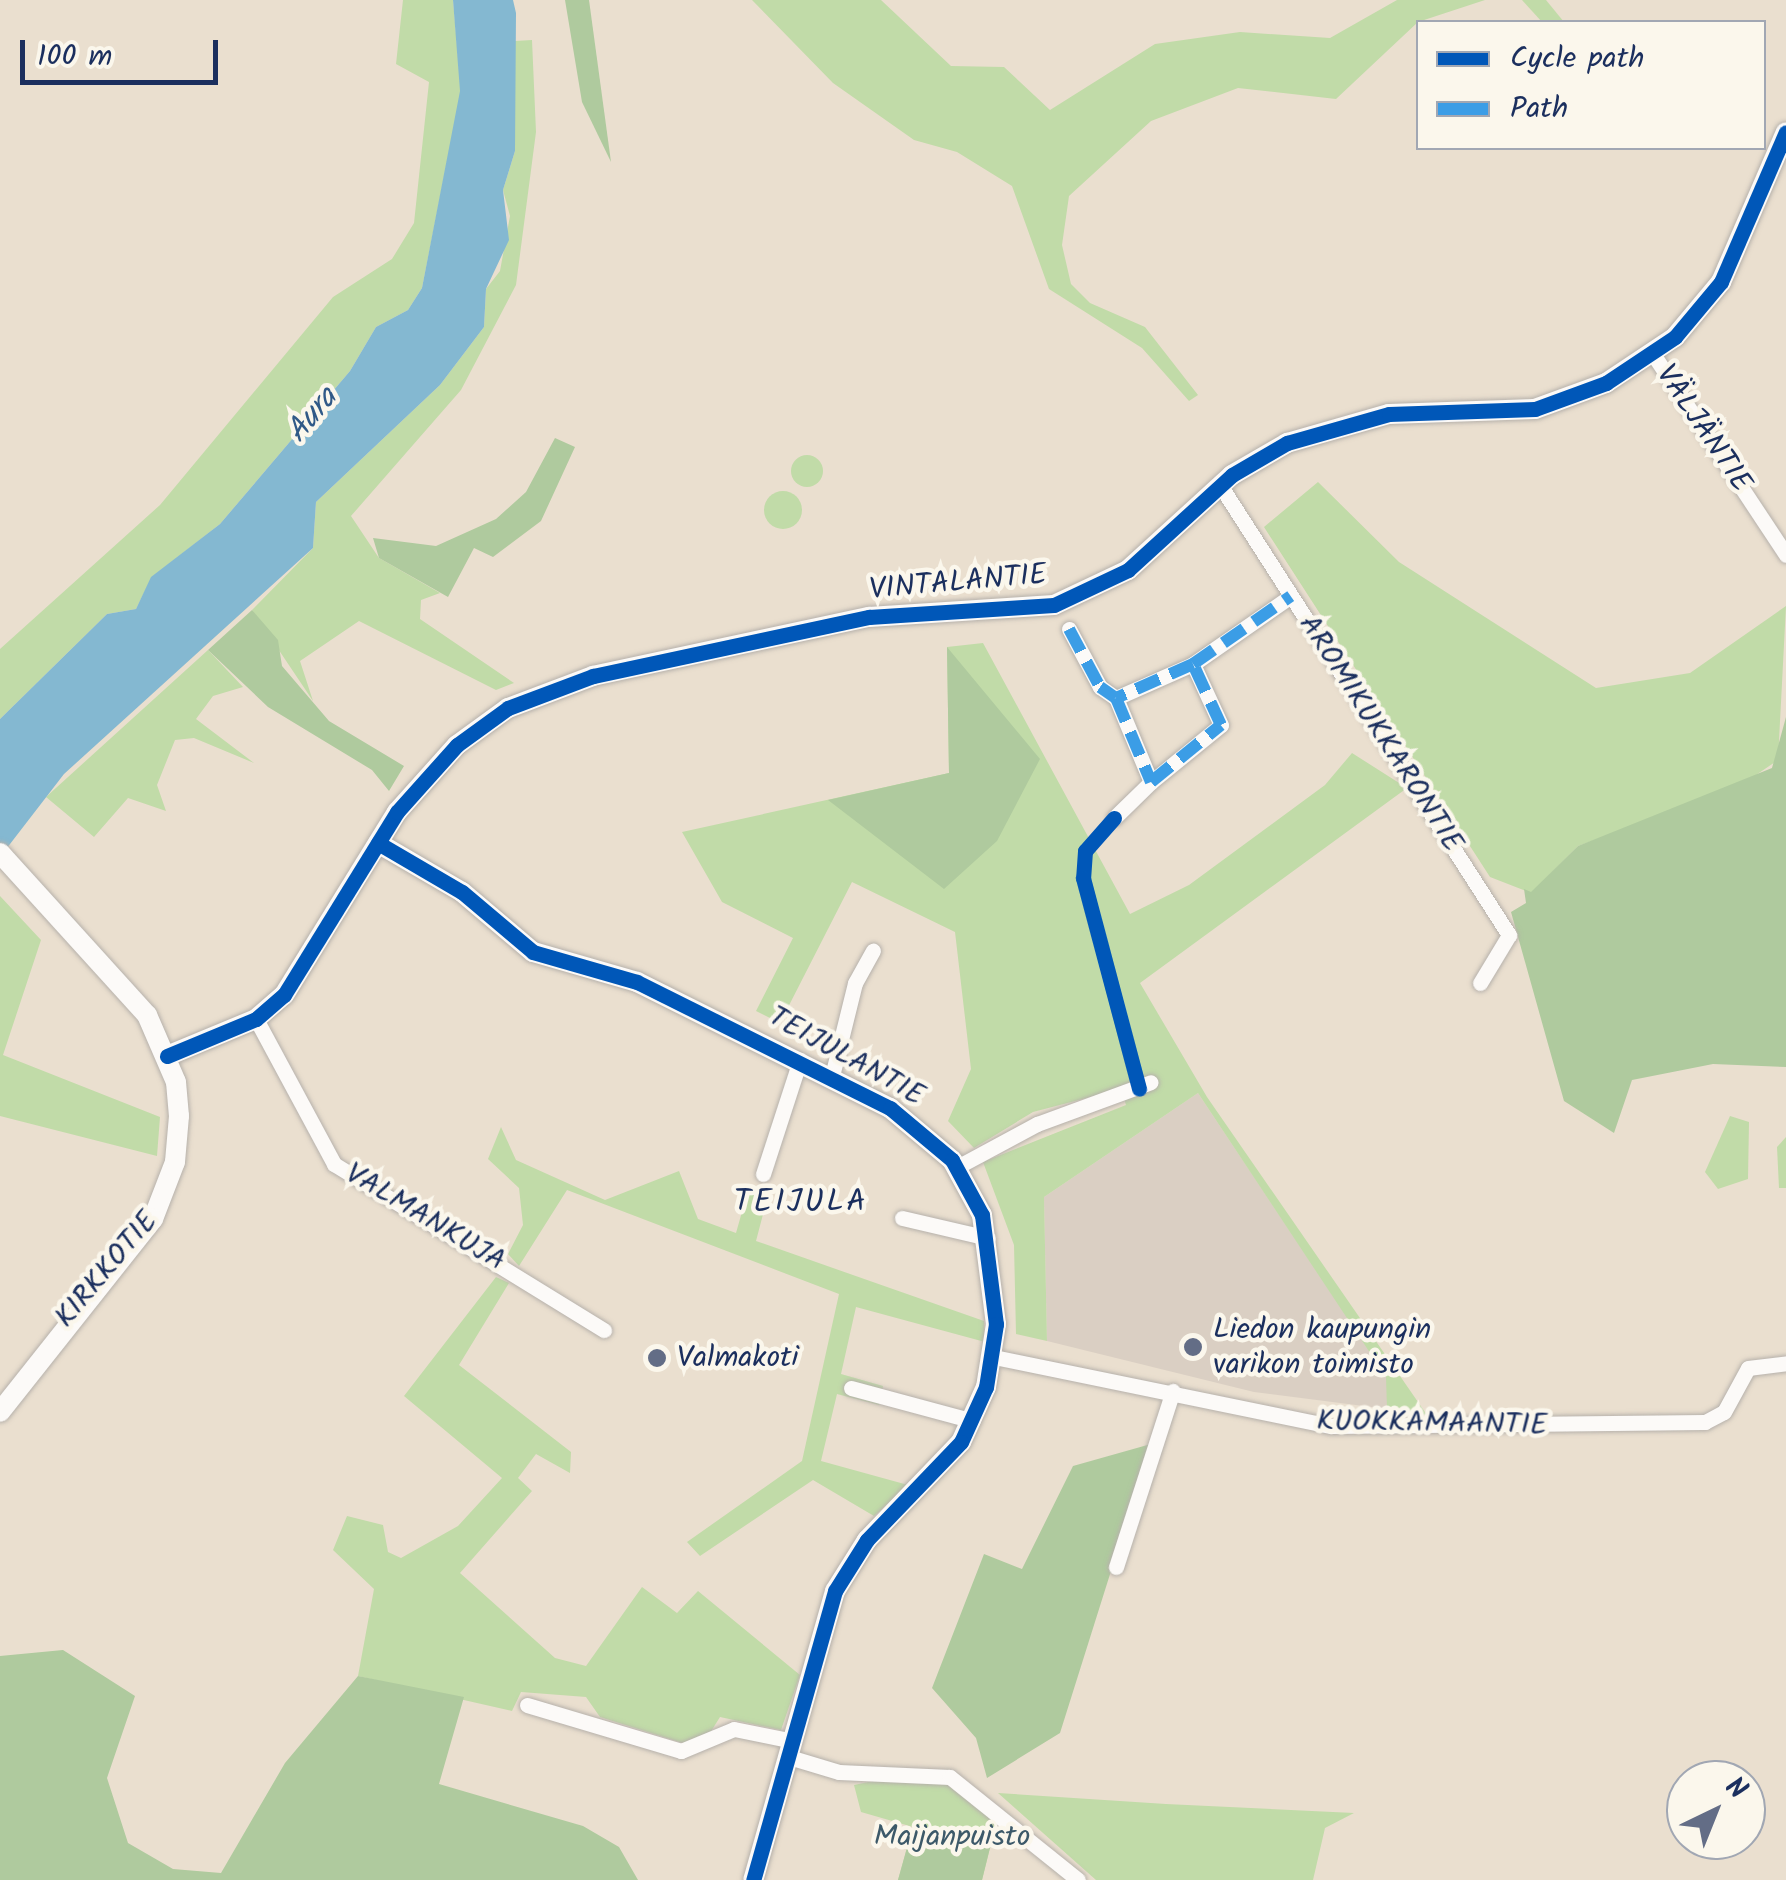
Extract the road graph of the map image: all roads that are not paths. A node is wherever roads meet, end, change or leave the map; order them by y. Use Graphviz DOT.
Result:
graph roads {
  1 [pos="1786,132"];
  2 [pos="1653,354"];
  3 [pos="1220,486"];
  4 [pos="1786,555"];
  5 [pos="1290,596"];
  6 [pos="1068,629"];
  7 [pos="1193,664"];
  8 [pos="1116,698"];
  9 [pos="1150,782"];
  10 [pos="1114,818"];
  11 [pos="378,843"];
  12 [pos="0,853"];
  13 [pos="873,951"];
  14 [pos="1480,983"];
  15 [pos="256,1019"];
  16 [pos="167,1056"];
  17 [pos="800,1060"];
  18 [pos="832,1076"];
  19 [pos="1151,1082"];
  20 [pos="964,1163"];
  21 [pos="763,1174"];
  22 [pos="902,1218"];
  23 [pos="988,1238"];
  24 [pos="604,1330"];
  25 [pos="994,1357"];
  26 [pos="1786,1363"];
  27 [pos="851,1388"];
  28 [pos="1173,1391"];
  29 [pos="0,1412"];
  30 [pos="973,1421"];
  31 [pos="1116,1567"];
  32 [pos="527,1705"];
  33 [pos="791,1749"];
  34 [pos="752,1880"];
  35 [pos="1078,1880"];
  1 -- 2 [label="street, VINTALANTIE"];
  2 -- 3 [label="street, VINTALANTIE"];
  2 -- 4 [label="street, VÄLJÄNTIE"];
  3 -- 5 [label="street, AROMIKUKKARONTIE"];
  3 -- 11 [label="street, VINTALANTIE"];
  5 -- 7 [label="street"];
  5 -- 14 [label="street, AROMIKUKKARONTIE"];
  6 -- 8 [label="street"];
  7 -- 8 [label="street"];
  7 -- 9 [label="street"];
  8 -- 9 [label="street"];
  9 -- 10 [label="street"];
  11 -- 15 [label="street, VINTALANTIE"];
  11 -- 17 [label="street, TEIJULANTIE"];
  12 -- 16 [label="street"];
  13 -- 18 [label="street"];
  15 -- 16 [label="street, VINTALANTIE"];
  15 -- 24 [label="street, VALMANKUJA"];
  16 -- 29 [label="street, KIRKKOTIE"];
  17 -- 18 [label="street, TEIJULANTIE"];
  17 -- 21 [label="street"];
  18 -- 20 [label="street, TEIJULANTIE"];
  19 -- 20 [label="street"];
  20 -- 23 [label="street, TEIJULANTIE"];
  22 -- 23 [label="street"];
  23 -- 25 [label="street, TEIJULANTIE"];
  25 -- 28 [label="street, KUOKKAMAANTIE"];
  25 -- 30 [label="street, TEIJULANTIE"];
  26 -- 28 [label="street, KUOKKAMAANTIE"];
  27 -- 30 [label="street"];
  28 -- 31 [label="street"];
  30 -- 33 [label="street, TEIJULANTIE"];
  32 -- 33 [label="street"];
  33 -- 34 [label="street, TEIJULANTIE"];
  33 -- 35 [label="street"];
}
